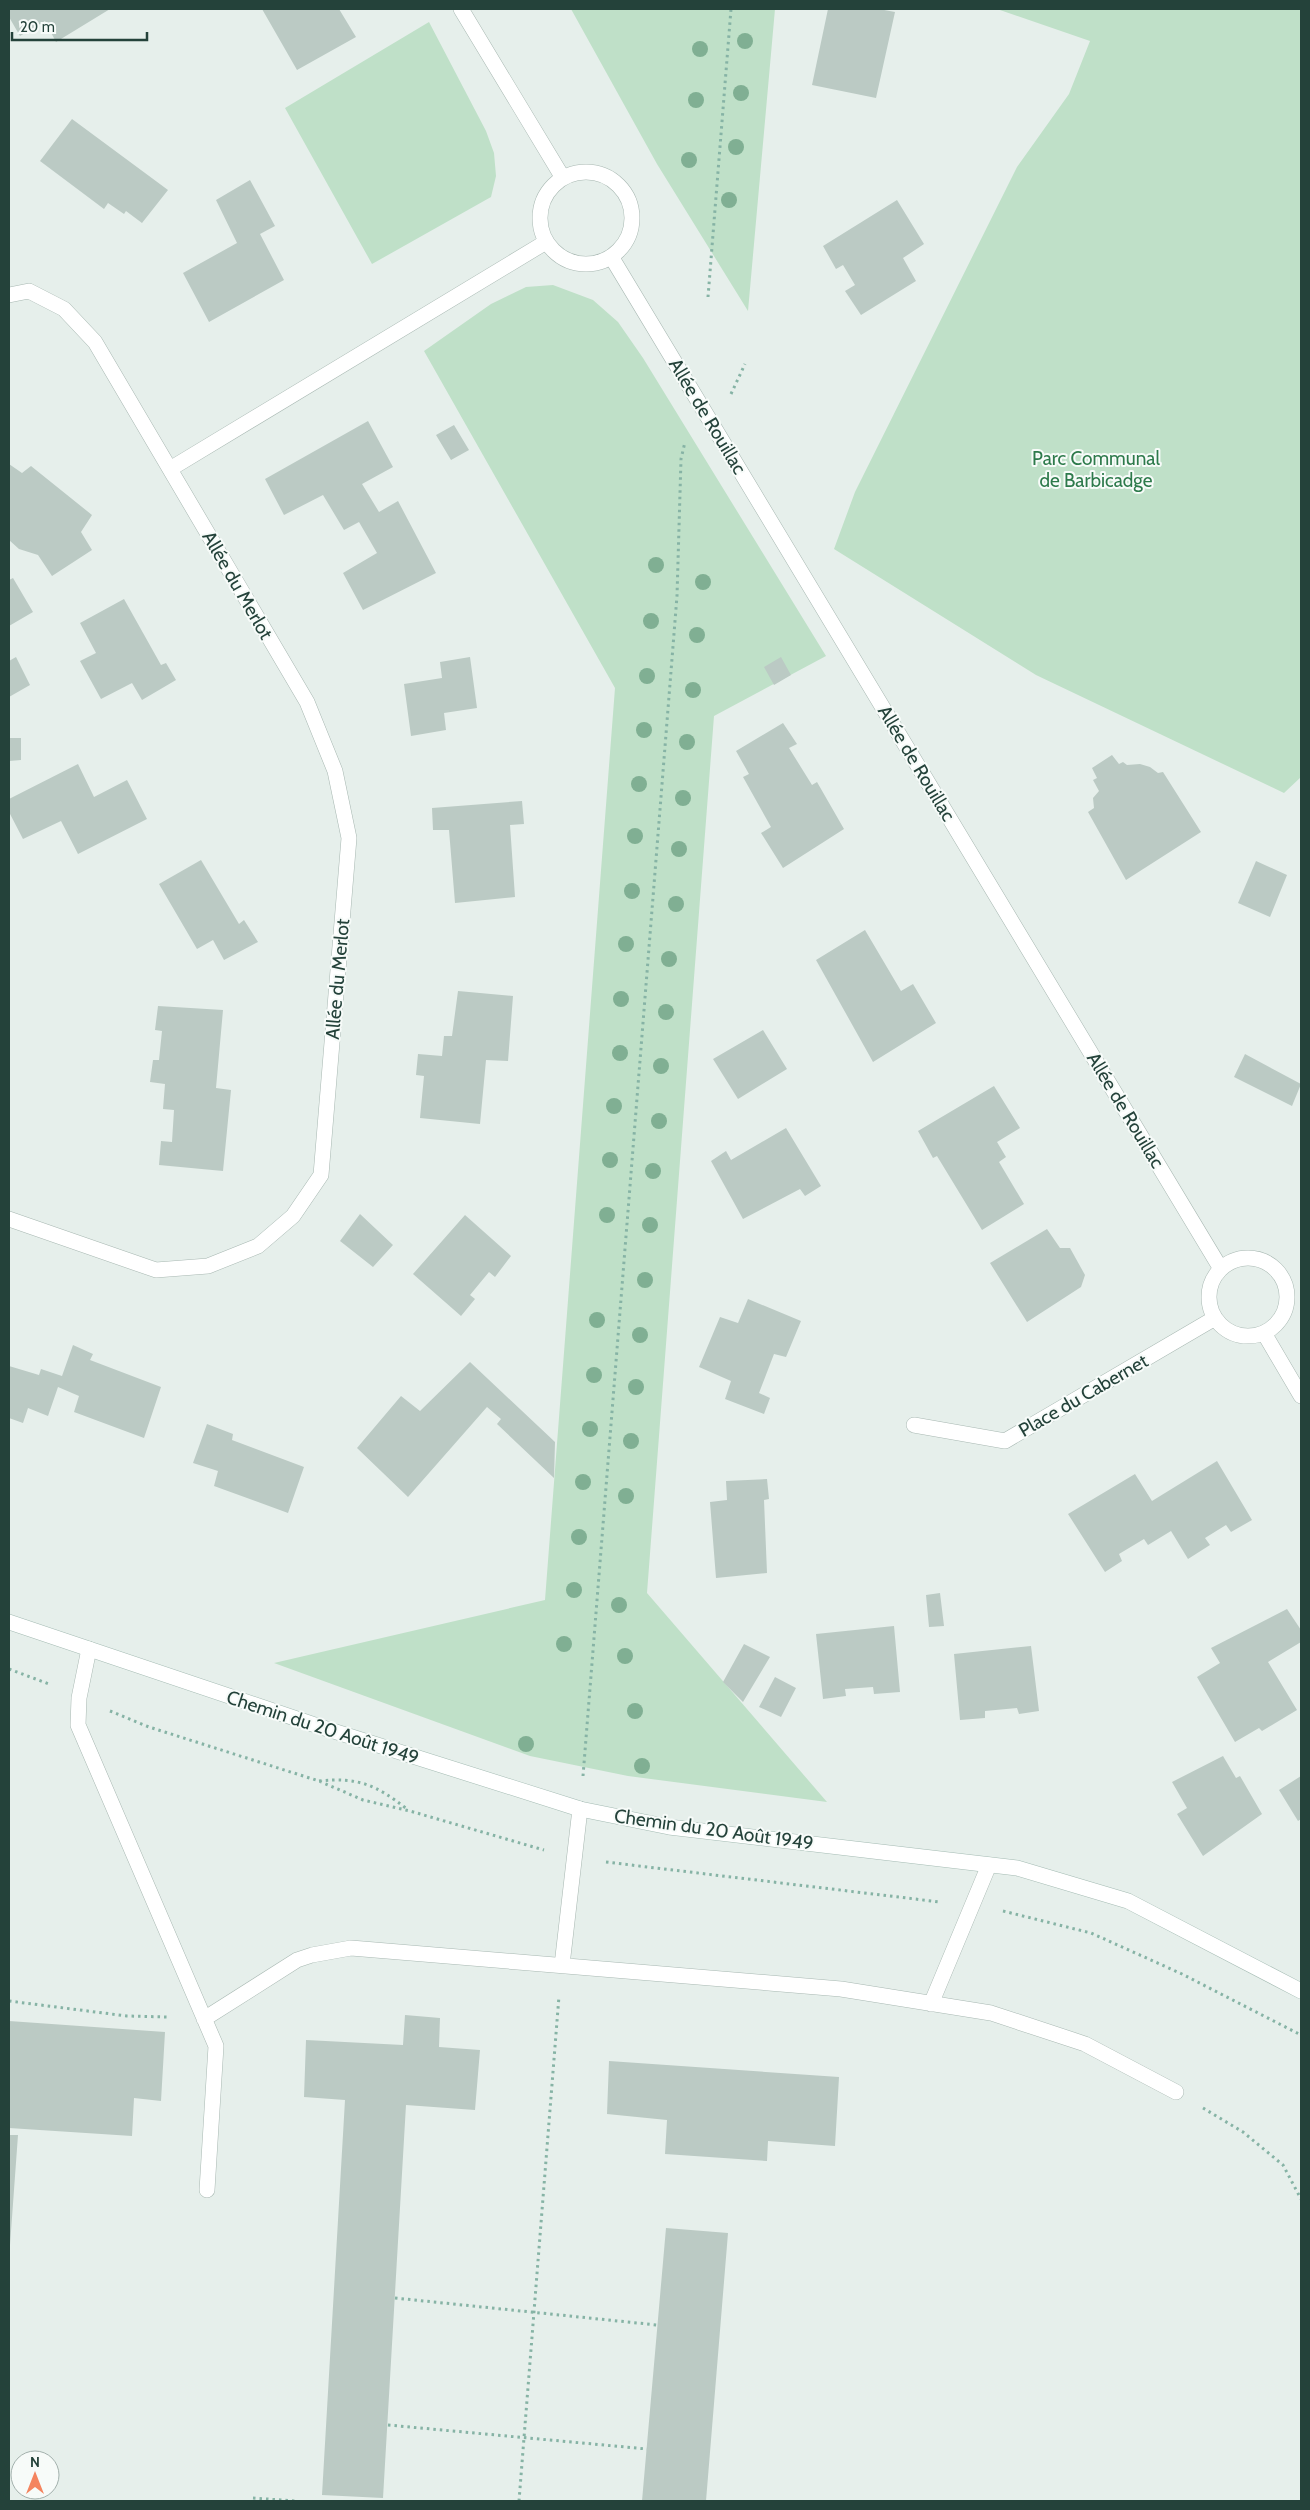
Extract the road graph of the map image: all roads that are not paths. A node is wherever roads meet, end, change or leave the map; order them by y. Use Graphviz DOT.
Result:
graph roads {
  1 [pos="461,9"];
  2 [pos="563,178"];
  3 [pos="546,242"];
  4 [pos="612,258"];
  5 [pos="9,295"];
  6 [pos="170,469"];
  7 [pos="9,1219"];
  8 [pos="1222,1269"];
  9 [pos="1215,1318"];
  10 [pos="1264,1333"];
  11 [pos="1301,1396"];
  12 [pos="914,1425"];
  13 [pos="9,1622"];
  14 [pos="89,1649"];
  15 [pos="580,1809"];
  16 [pos="989,1865"];
  17 [pos="562,1965"];
  18 [pos="1301,1991"];
  19 [pos="931,2004"];
  20 [pos="204,2019"];
  21 [pos="1176,2092"];
  22 [pos="207,2190"];
  1 -- 2 [label="street"];
  2 -- 3 [label="street"];
  2 -- 4 [label="street"];
  3 -- 4 [label="street"];
  3 -- 6 [label="street"];
  4 -- 8 [label="street, Allée de Rouillac"];
  5 -- 6 [label="street, Allée du Merlot"];
  6 -- 7 [label="street, Allée du Merlot"];
  8 -- 9 [label="street"];
  8 -- 10 [label="street"];
  9 -- 10 [label="street"];
  9 -- 12 [label="street, Place du Cabernet"];
  10 -- 11 [label="street"];
  13 -- 14 [label="street, Chemin du 20 Août 1949"];
  14 -- 15 [label="street, Chemin du 20 Août 1949"];
  14 -- 20 [label="street"];
  15 -- 16 [label="street, Chemin du 20 Août 1949"];
  15 -- 17 [label="street"];
  16 -- 18 [label="street, Chemin du 20 Août 1949"];
  16 -- 19 [label="street"];
  17 -- 19 [label="street"];
  17 -- 20 [label="street"];
  19 -- 21 [label="street"];
  20 -- 22 [label="street"];
}
